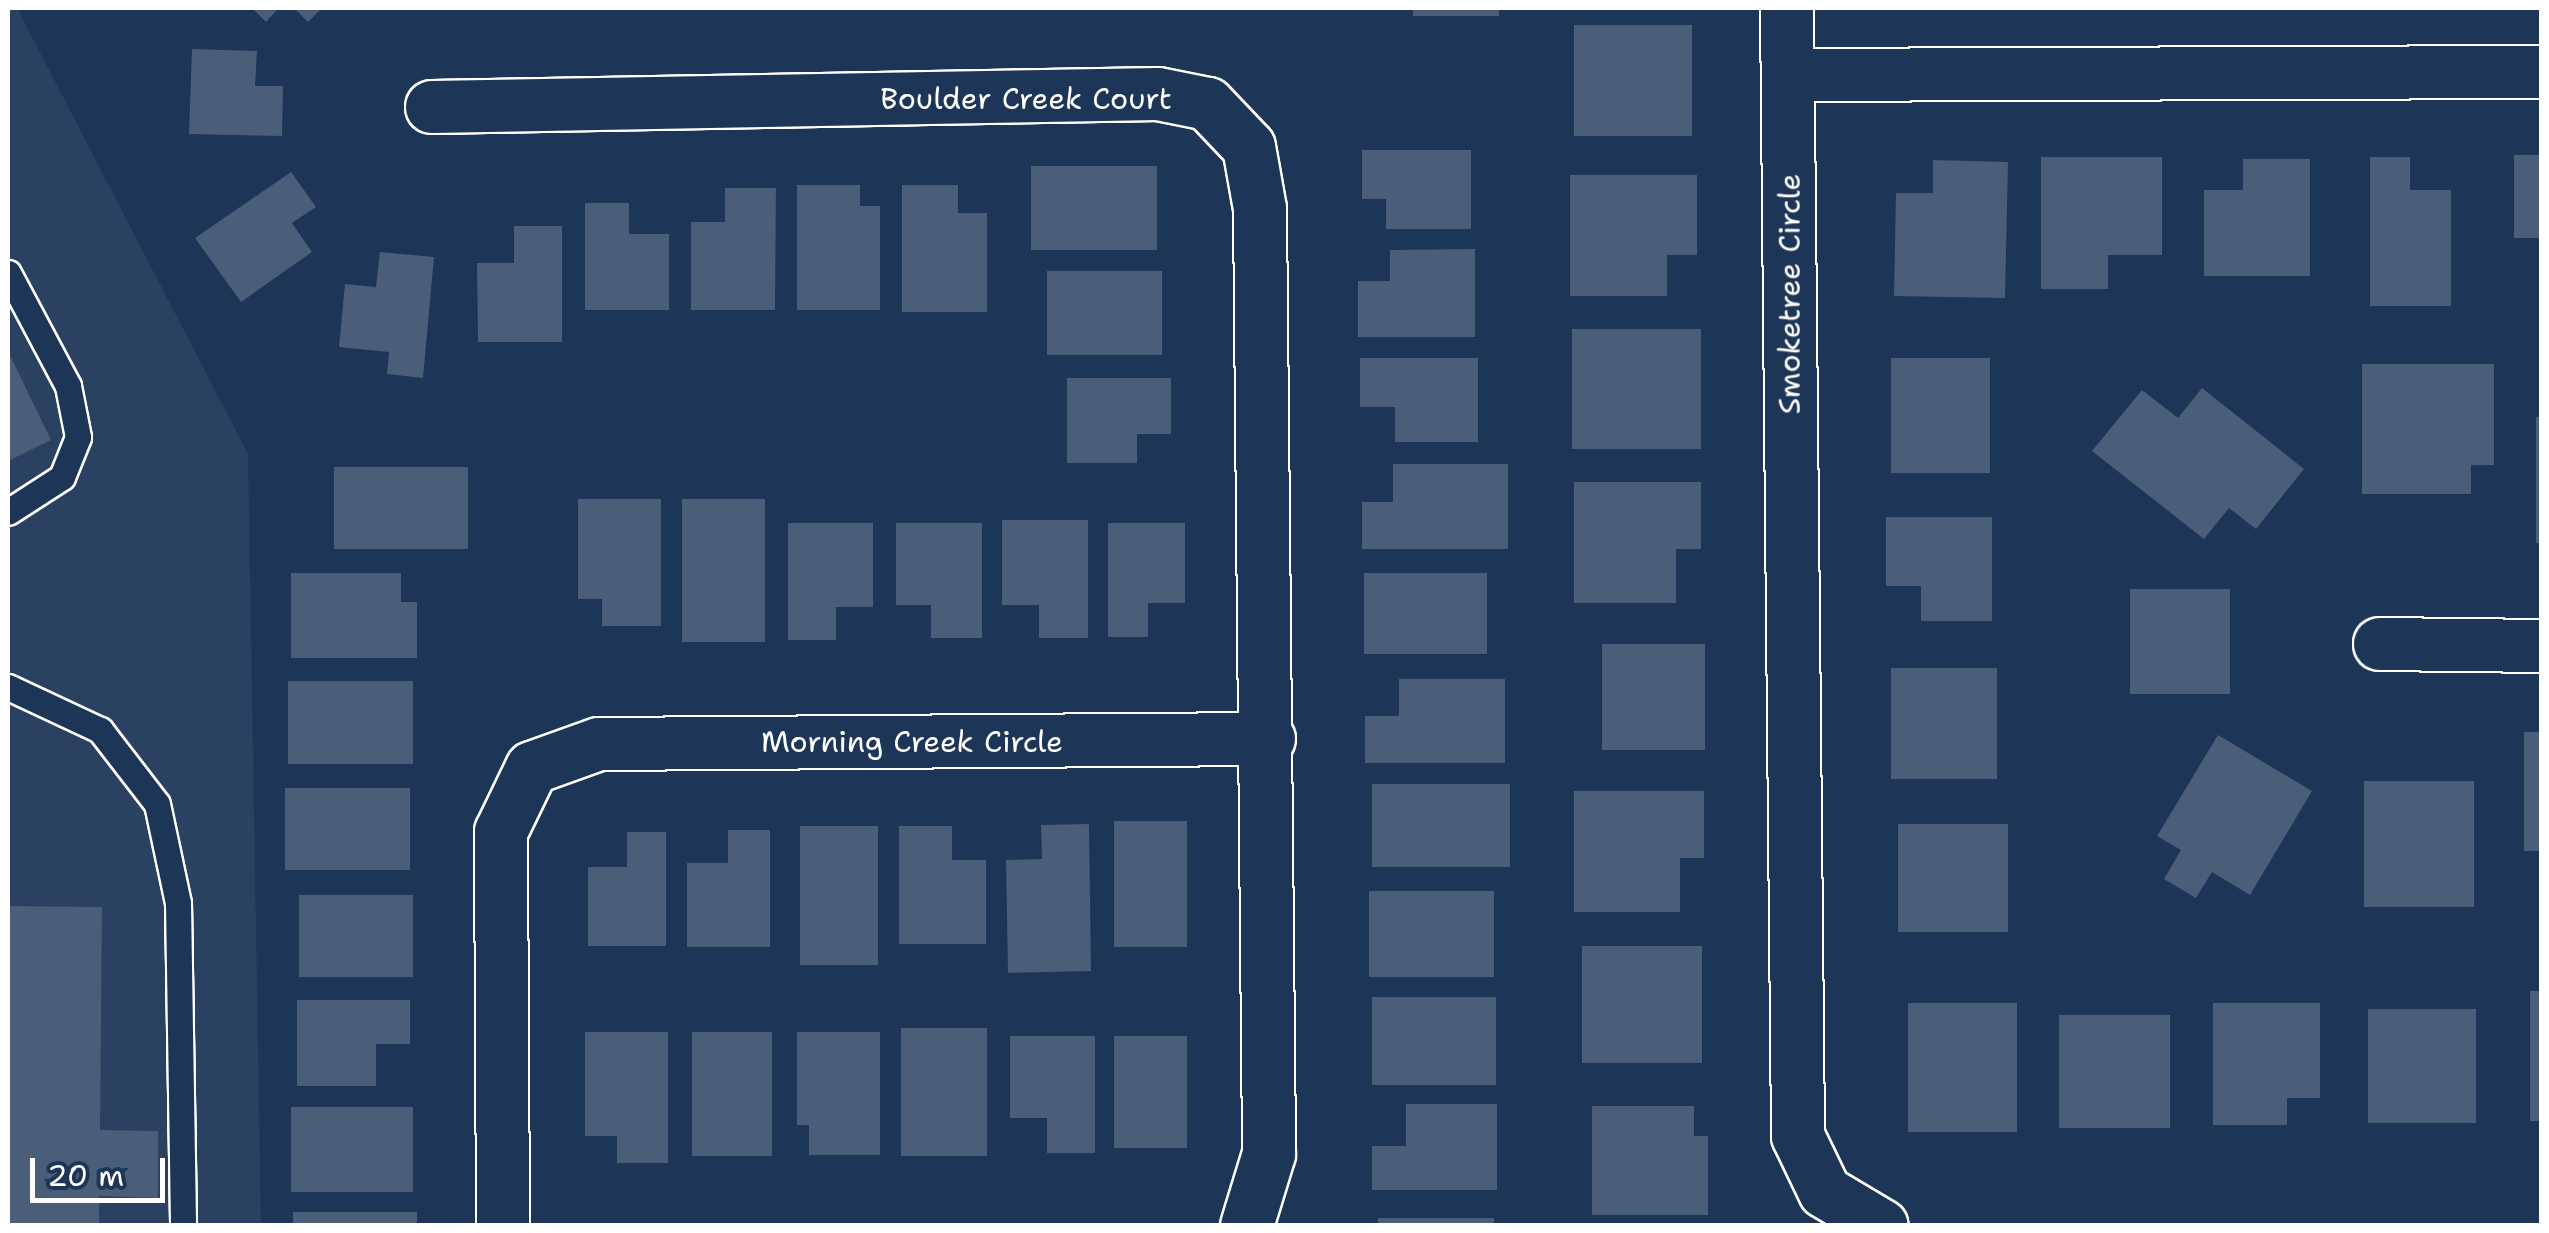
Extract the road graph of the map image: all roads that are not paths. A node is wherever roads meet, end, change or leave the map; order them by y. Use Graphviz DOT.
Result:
graph roads {
  1 [pos="1787,8"];
  2 [pos="2542,72"];
  3 [pos="1788,75"];
  4 [pos="432,108"];
  5 [pos="8,273"];
  6 [pos="8,512"];
  7 [pos="2380,644"];
  8 [pos="2542,646"];
  9 [pos="8,687"];
  10 [pos="1269,739"];
  11 [pos="184,1226"];
  12 [pos="502,1226"];
  13 [pos="1247,1226"];
  14 [pos="1882,1226"];
  1 -- 3 [label="street, Smoketree Circle"];
  2 -- 3 [label="street"];
  3 -- 14 [label="street, Smoketree Circle"];
  4 -- 10 [label="street, Boulder Creek Court"];
  5 -- 6 [label="lane"];
  7 -- 8 [label="street"];
  9 -- 11 [label="lane"];
  10 -- 12 [label="street, Morning Creek Circle"];
  10 -- 13 [label="street"];
}
